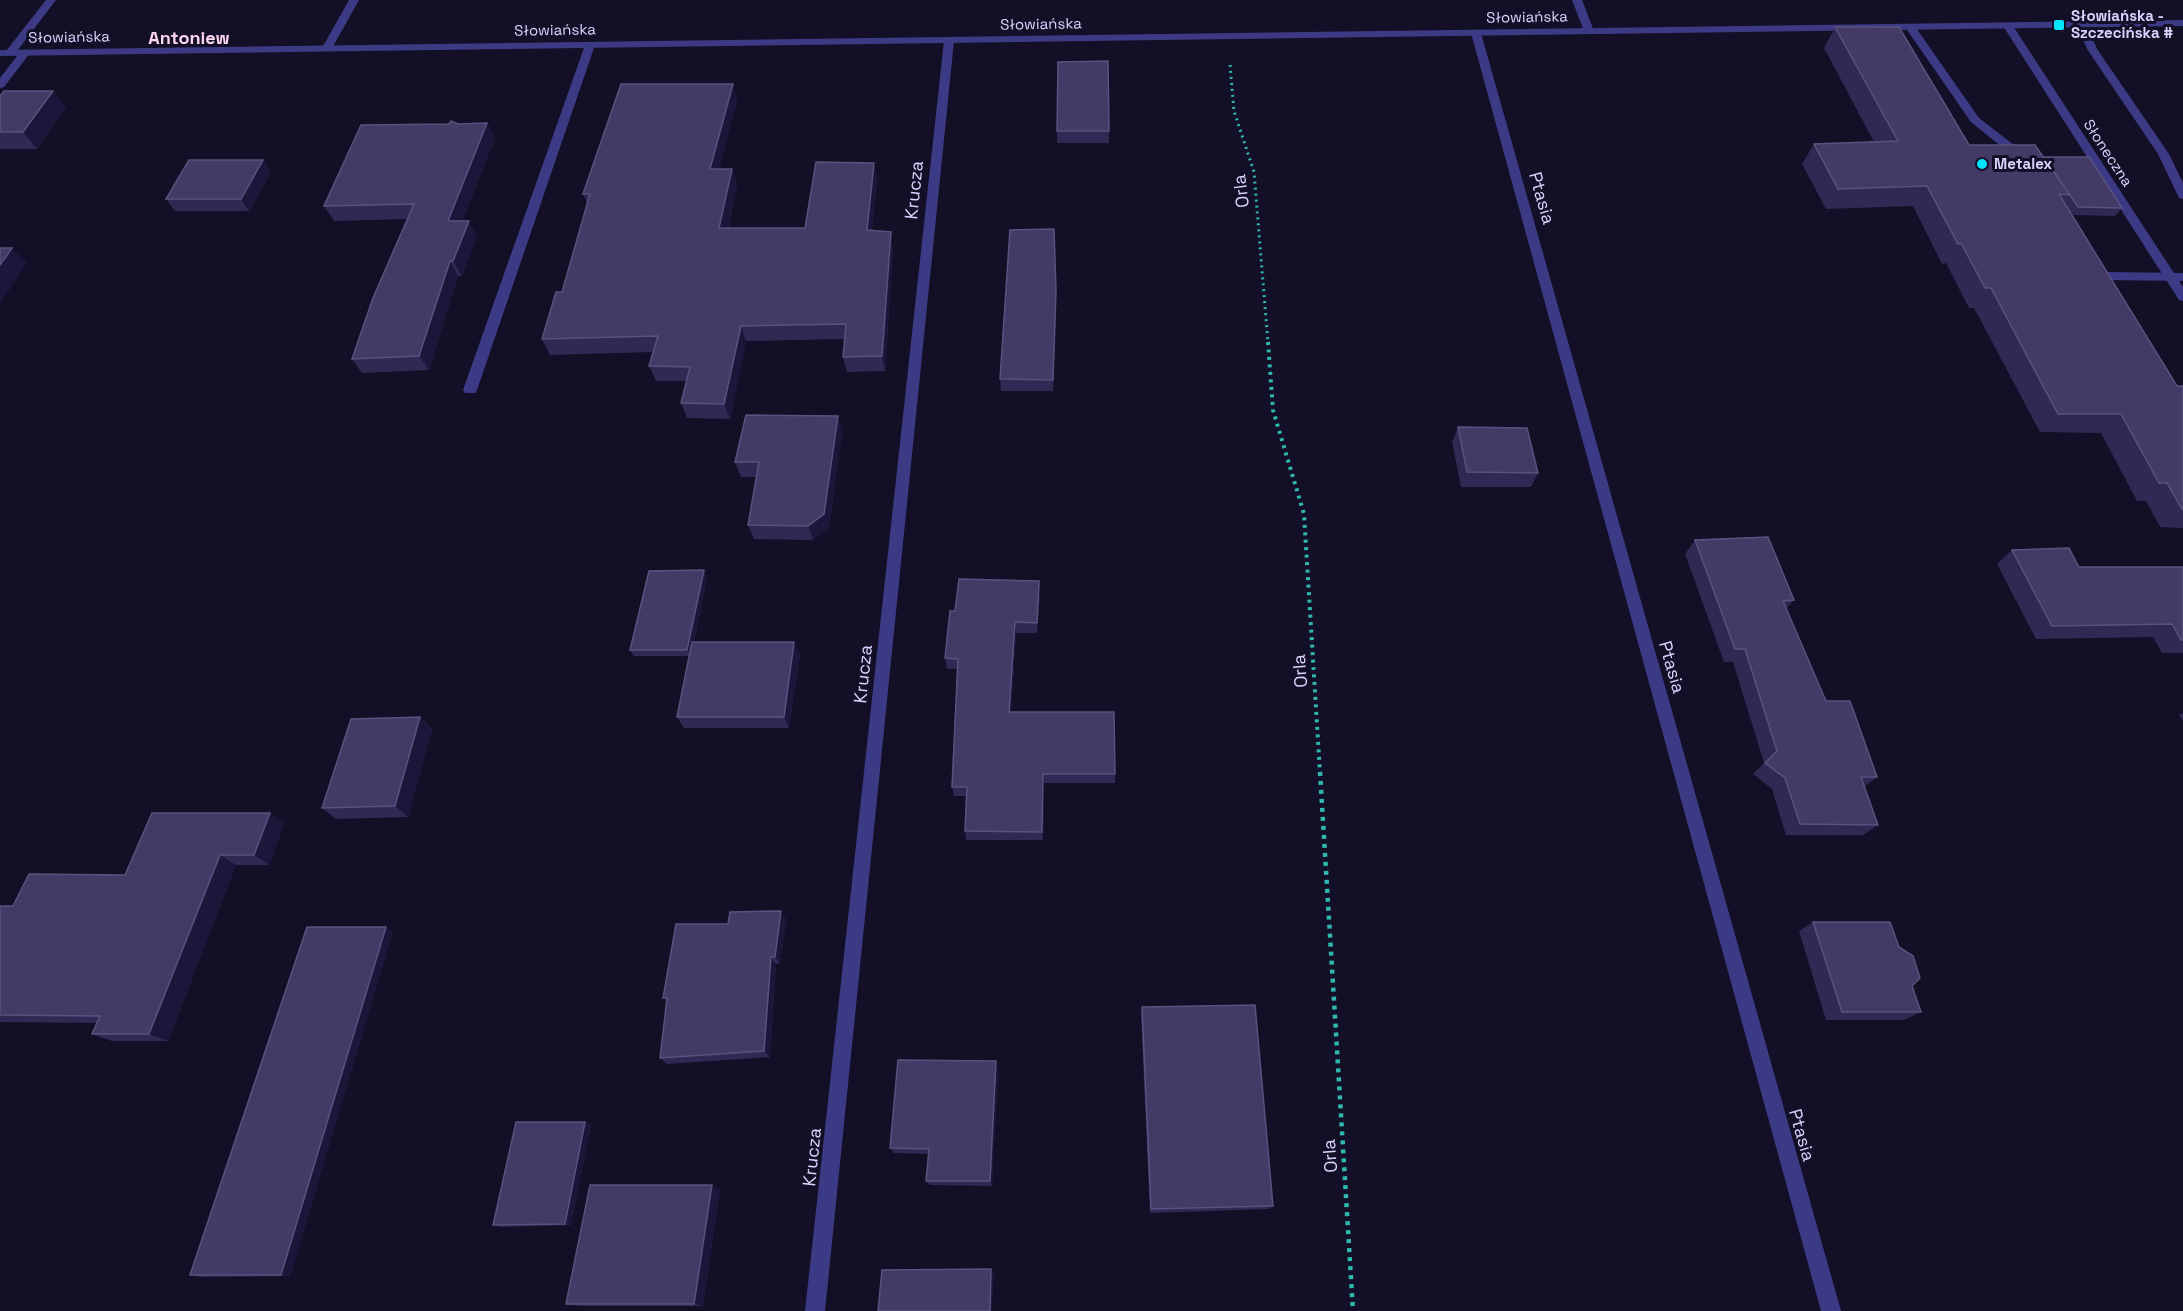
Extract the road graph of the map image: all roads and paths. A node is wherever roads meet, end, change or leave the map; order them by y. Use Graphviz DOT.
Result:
graph roads {
  1 [pos="51,0"];
  2 [pos="354,0"];
  3 [pos="1577,0"];
  4 [pos="2183,23"];
  5 [pos="2082,25"];
  6 [pos="2008,26"];
  7 [pos="1910,27"];
  8 [pos="1588,31"];
  9 [pos="1476,33"];
  10 [pos="1227,37"];
  11 [pos="949,40"];
  12 [pos="590,45"];
  13 [pos="327,48"];
  14 [pos="25,52"];
  15 [pos="5,53"];
  16 [pos="0,85"];
  17 [pos="2028,165"];
  18 [pos="2183,195"];
  19 [pos="2091,258"];
  20 [pos="2177,277"];
  21 [pos="2183,297"];
  22 [pos="470,390"];
  23 [pos="816,1311"];
  24 [pos="1353,1311"];
  25 [pos="1831,1311"];
  1 -- 15 [label="street"];
  2 -- 13 [label="street"];
  3 -- 8 [label="street"];
  4 -- 5 [label="street, Słowiańska"];
  5 -- 6 [label="street, Słowiańska"];
  5 -- 18 [label="street"];
  6 -- 7 [label="street, Słowiańska"];
  6 -- 20 [label="street, Słoneczna"];
  7 -- 8 [label="street, Słowiańska"];
  7 -- 17 [label="street"];
  8 -- 9 [label="street, Słowiańska"];
  9 -- 10 [label="street, Słowiańska"];
  9 -- 25 [label="street, Ptasia"];
  10 -- 11 [label="street, Słowiańska"];
  10 -- 24 [label="path, Orla"];
  11 -- 12 [label="street, Słowiańska"];
  11 -- 23 [label="street, Krucza"];
  12 -- 13 [label="street, Słowiańska"];
  12 -- 22 [label="street"];
  13 -- 14 [label="street, Słowiańska"];
  14 -- 15 [label="street, Słowiańska"];
  14 -- 16 [label="street"];
  19 -- 20 [label="street"];
  20 -- 21 [label="street, Słoneczna"];
}
